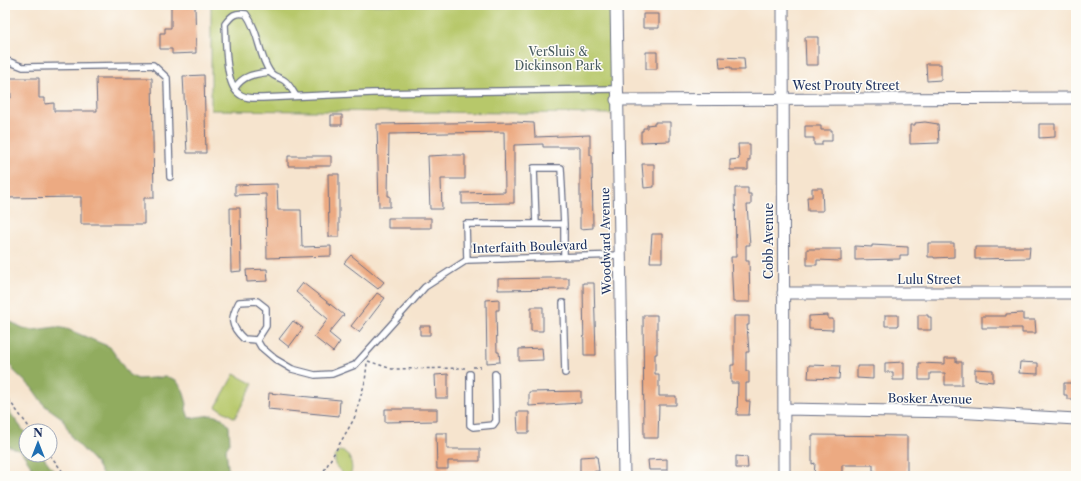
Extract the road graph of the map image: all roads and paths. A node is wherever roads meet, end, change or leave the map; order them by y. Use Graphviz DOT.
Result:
graph roads {
  1 [pos="616,5"];
  2 [pos="783,5"];
  3 [pos="5,60"];
  4 [pos="270,72"];
  5 [pos="235,88"];
  6 [pos="616,94"];
  7 [pos="296,96"];
  8 [pos="1076,98"];
  9 [pos="783,100"];
  10 [pos="170,177"];
  11 [pos="536,224"];
  12 [pos="564,224"];
  13 [pos="620,255"];
  14 [pos="564,256"];
  15 [pos="467,260"];
  16 [pos="783,292"];
  17 [pos="1076,293"];
  18 [pos="563,303"];
  19 [pos="257,340"];
  20 [pos="481,366"];
  21 [pos="565,373"];
  22 [pos="470,374"];
  23 [pos="495,374"];
  24 [pos="5,395"];
  25 [pos="784,409"];
  26 [pos="1076,419"];
  27 [pos="26,423"];
  28 [pos="56,463"];
  29 [pos="66,476"];
  30 [pos="321,476"];
  31 [pos="624,476"];
  32 [pos="784,476"];
  1 -- 6 [label="street, Woodward Avenue"];
  2 -- 9 [label="street, Cobb Avenue"];
  3 -- 10 [label="lane"];
  4 -- 5 [label="lane"];
  4 -- 5 [label="lane"];
  4 -- 7 [label="lane"];
  5 -- 7 [label="lane"];
  6 -- 7 [label="lane"];
  6 -- 9 [label="street, West Prouty Street"];
  6 -- 13 [label="street, Woodward Avenue"];
  8 -- 9 [label="street, West Prouty Street"];
  9 -- 16 [label="street, Cobb Avenue"];
  11 -- 12 [label="lane"];
  11 -- 12 [label="lane"];
  11 -- 15 [label="lane"];
  12 -- 14 [label="lane"];
  13 -- 14 [label="lane, Interfaith Boulevard"];
  13 -- 31 [label="street, Woodward Avenue"];
  14 -- 15 [label="lane, Interfaith Boulevard"];
  15 -- 19 [label="lane, Interfaith Boulevard"];
  16 -- 17 [label="street, Lulu Street"];
  16 -- 25 [label="street, Cobb Avenue"];
  18 -- 21 [label="lane"];
  19 -- 19 [label="lane"];
  20 -- 30 [label="path"];
  22 -- 23 [label="lane"];
  24 -- 27 [label="path"];
  25 -- 26 [label="street, Bosker Avenue"];
  25 -- 32 [label="street, Cobb Avenue"];
  28 -- 29 [label="path"];
}
